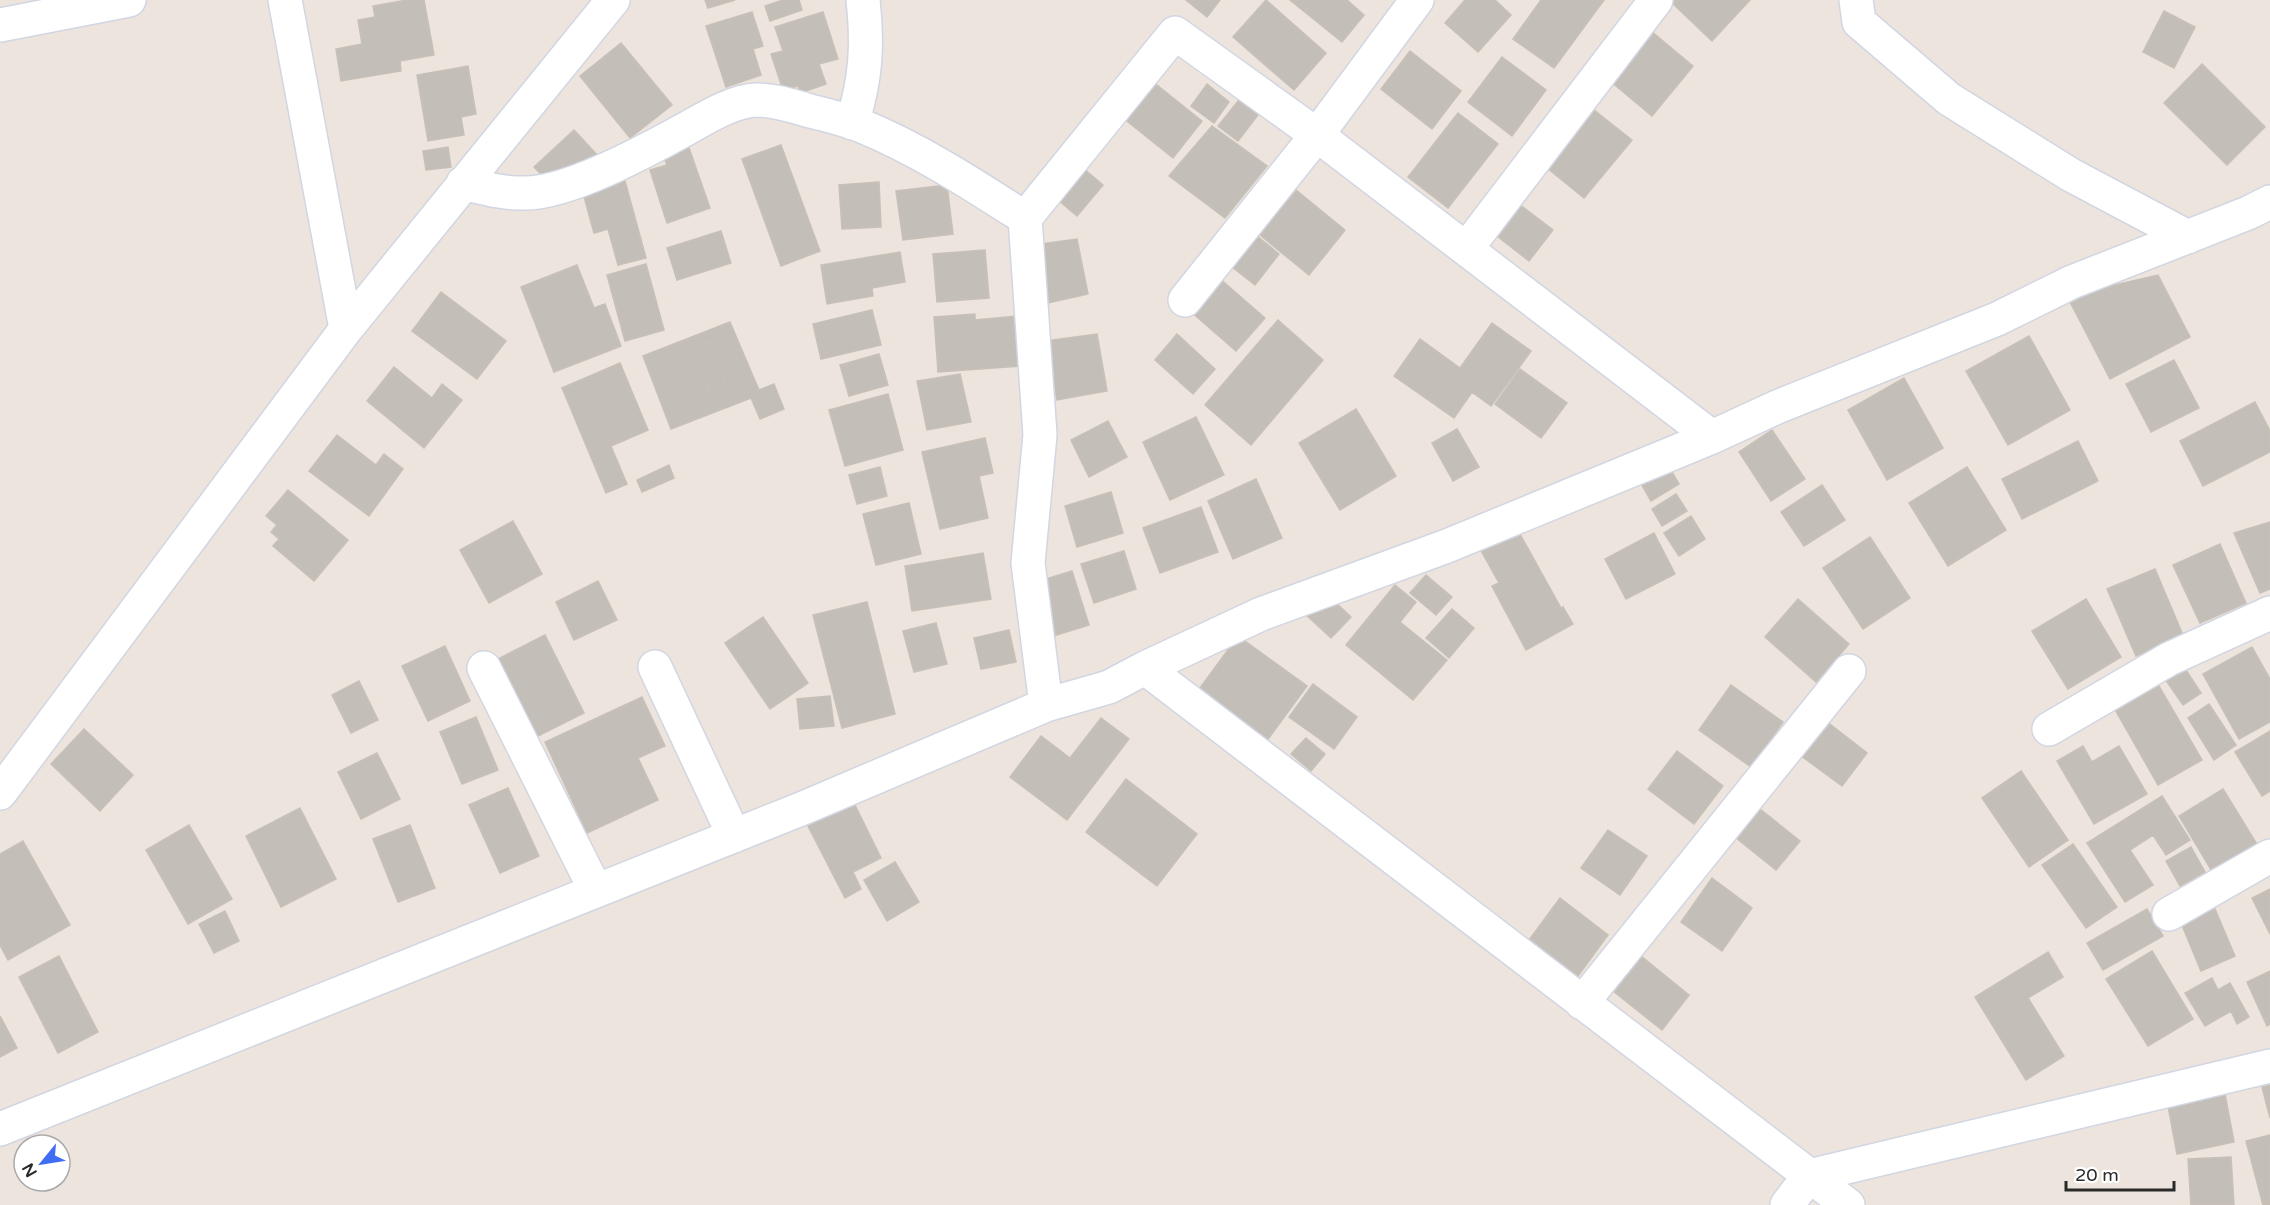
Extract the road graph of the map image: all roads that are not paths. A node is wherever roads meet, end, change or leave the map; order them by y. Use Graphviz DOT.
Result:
graph roads {
  1 [pos="129,0"];
  2 [pos="285,0"];
  3 [pos="613,0"];
  4 [pos="863,0"];
  5 [pos="1418,0"];
  6 [pos="1656,0"];
  7 [pos="1856,0"];
  8 [pos="0,25"];
  9 [pos="852,123"];
  10 [pos="1317,135"];
  11 [pos="463,183"];
  12 [pos="2270,202"];
  13 [pos="1025,218"];
  14 [pos="2188,237"];
  15 [pos="1467,248"];
  16 [pos="1185,300"];
  17 [pos="346,329"];
  18 [pos="1712,436"];
  19 [pos="2270,613"];
  20 [pos="655,667"];
  21 [pos="484,668"];
  22 [pos="1145,668"];
  23 [pos="1850,671"];
  24 [pos="1046,705"];
  25 [pos="2049,729"];
  26 [pos="0,793"];
  27 [pos="734,836"];
  28 [pos="2270,856"];
  29 [pos="596,891"];
  30 [pos="2169,914"];
  31 [pos="1582,1003"];
  32 [pos="2270,1066"];
  33 [pos="0,1129"];
  34 [pos="1809,1176"];
  35 [pos="1787,1205"];
  36 [pos="1848,1205"];
  1 -- 8 [label="street"];
  2 -- 17 [label="street"];
  3 -- 11 [label="street"];
  4 -- 9 [label="street"];
  5 -- 10 [label="street"];
  6 -- 15 [label="street"];
  7 -- 14 [label="street"];
  9 -- 11 [label="street"];
  9 -- 13 [label="street"];
  10 -- 13 [label="street"];
  10 -- 15 [label="street"];
  10 -- 16 [label="street"];
  11 -- 17 [label="street"];
  12 -- 14 [label="street"];
  13 -- 24 [label="street"];
  14 -- 18 [label="street"];
  15 -- 18 [label="street"];
  17 -- 26 [label="street"];
  18 -- 22 [label="street"];
  19 -- 25 [label="street"];
  20 -- 27 [label="street"];
  21 -- 29 [label="street"];
  22 -- 24 [label="street"];
  22 -- 31 [label="street"];
  23 -- 31 [label="street"];
  24 -- 27 [label="street"];
  27 -- 29 [label="street"];
  28 -- 30 [label="street"];
  29 -- 33 [label="street"];
  31 -- 34 [label="street"];
  32 -- 34 [label="street"];
  34 -- 35 [label="street"];
  34 -- 36 [label="street"];
}
